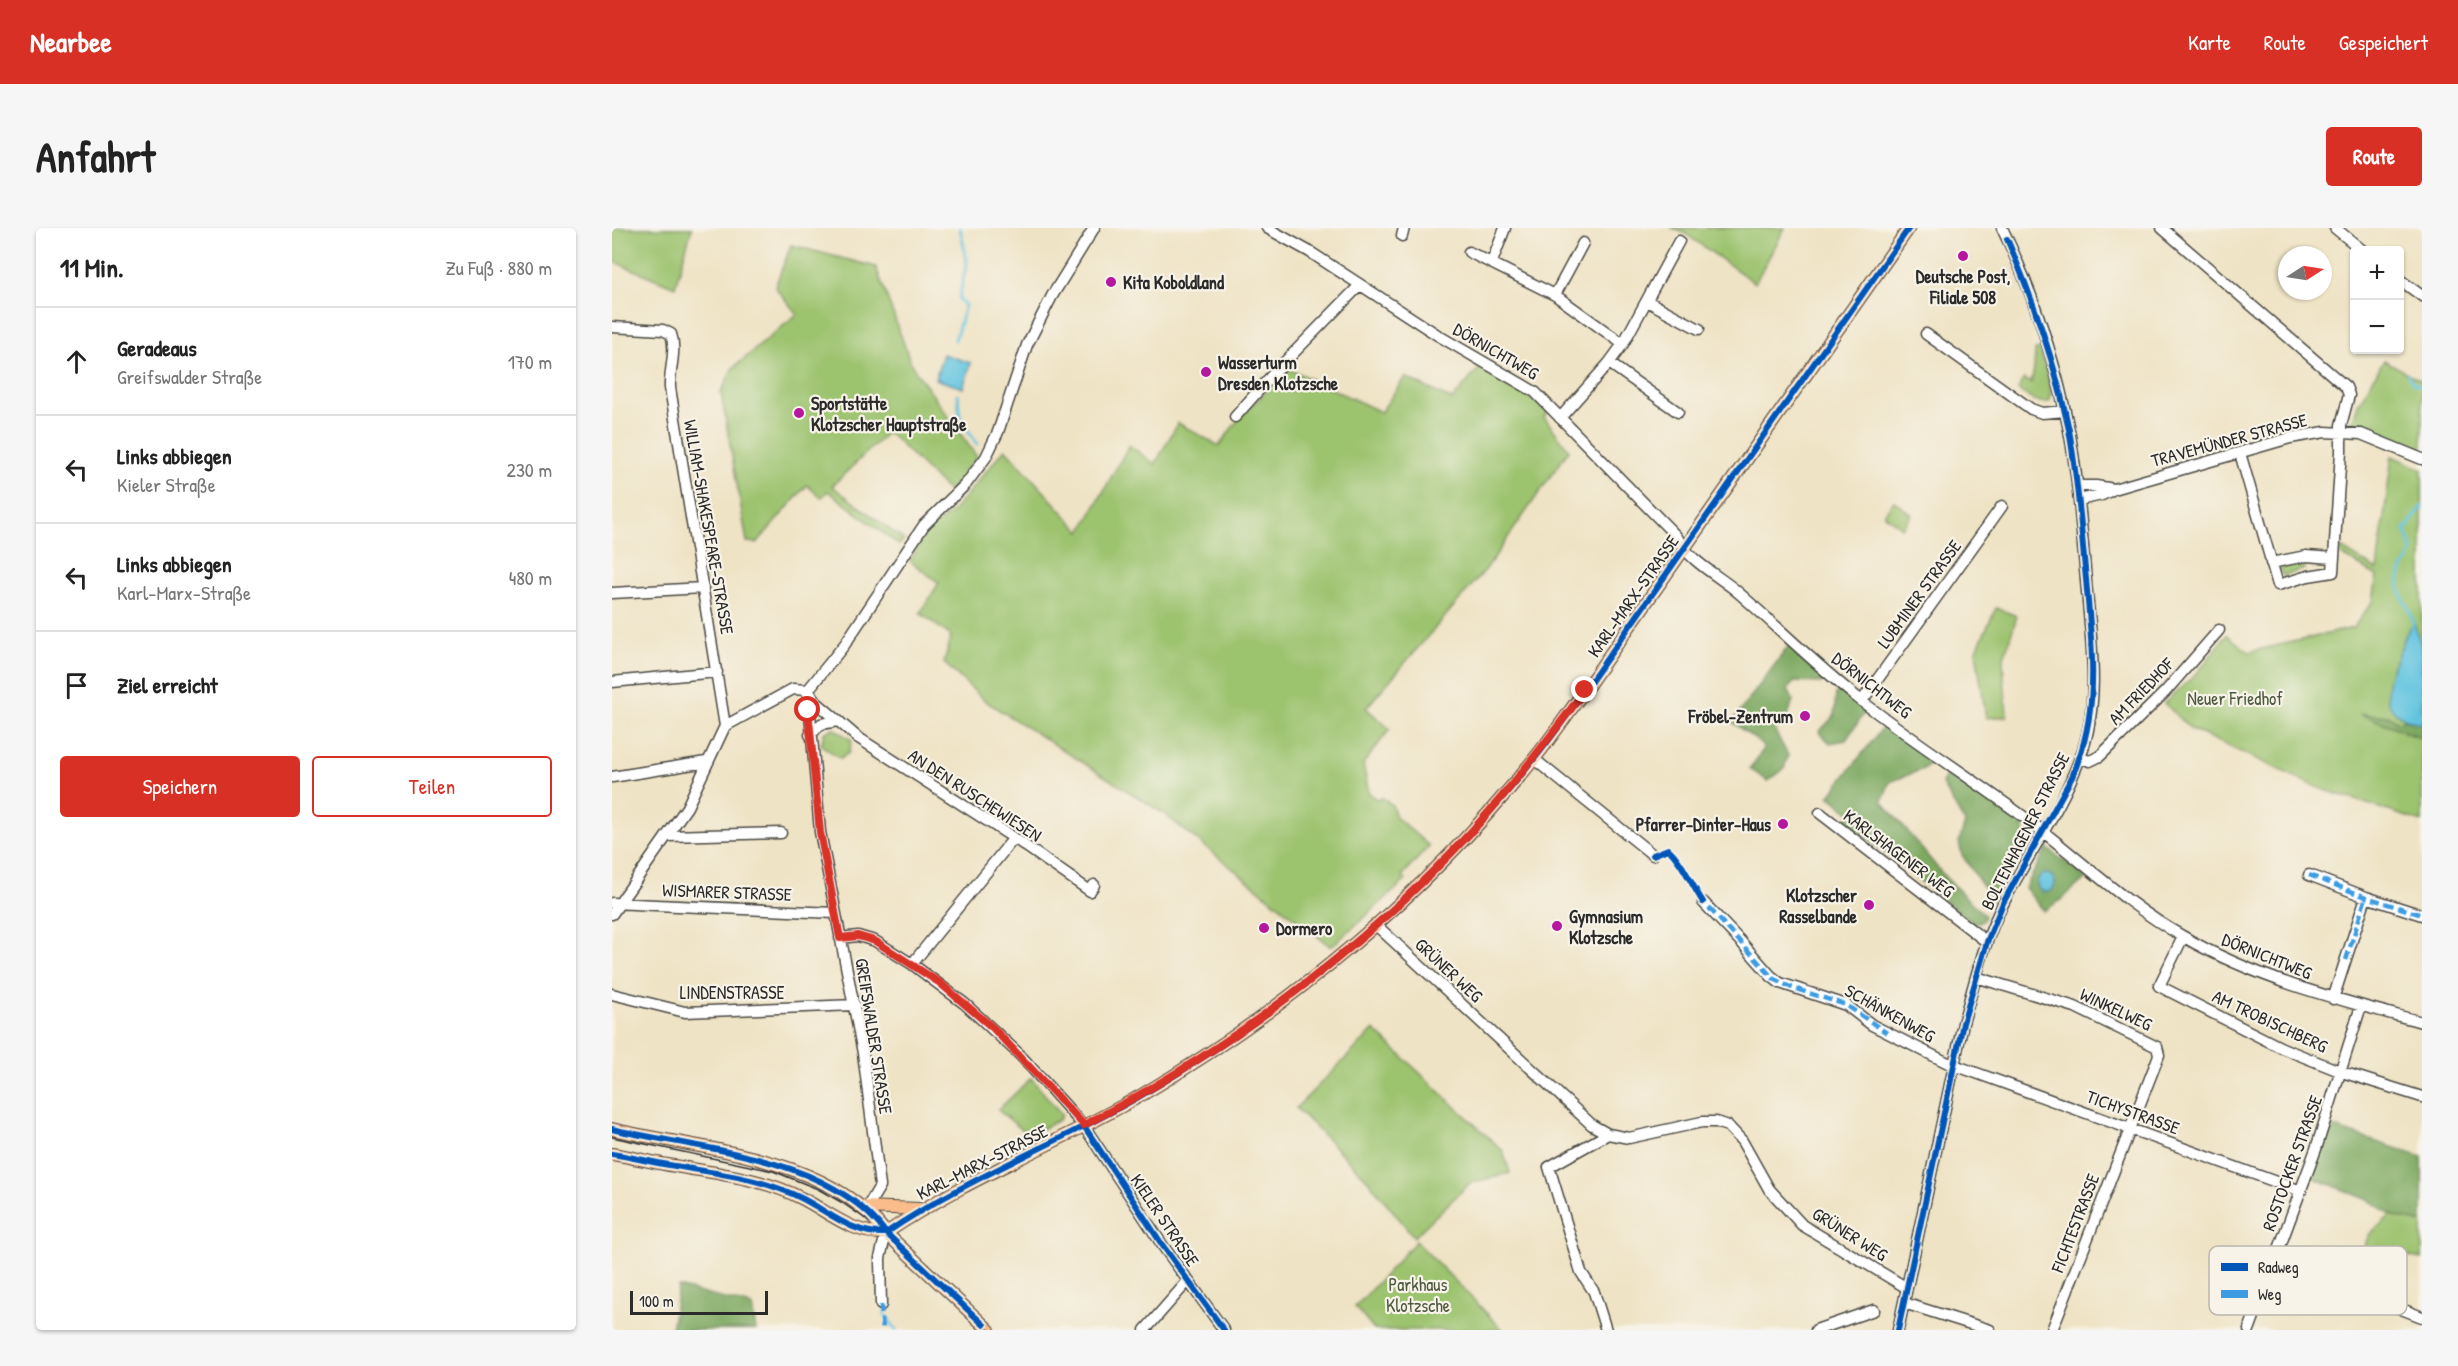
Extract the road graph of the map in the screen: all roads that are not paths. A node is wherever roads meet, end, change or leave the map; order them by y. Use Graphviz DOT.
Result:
graph roads {
  1 [pos="1094,228"];
  2 [pos="1267,228"];
  3 [pos="1504,228"];
  4 [pos="1909,228"];
  5 [pos="2001,228"];
  6 [pos="2162,228"];
  7 [pos="2336,228"];
  8 [pos="1679,241"];
  9 [pos="1583,243"];
  10 [pos="2357,246"];
  11 [pos="1469,252"];
  12 [pos="1492,262"];
  13 [pos="2404,283"];
  14 [pos="1360,285"];
  15 [pos="1555,295"];
  16 [pos="2422,296"];
  17 [pos="1647,301"];
  18 [pos="612,327"];
  19 [pos="1699,329"];
  20 [pos="1926,334"];
  21 [pos="1623,344"];
  22 [pos="1609,363"];
  23 [pos="2065,411"];
  24 [pos="1678,412"];
  25 [pos="1235,417"];
  26 [pos="1560,417"];
  27 [pos="2341,432"];
  28 [pos="2240,453"];
  29 [pos="2422,459"];
  30 [pos="2077,486"];
  31 [pos="2114,489"];
  32 [pos="2079,500"];
  33 [pos="2002,506"];
  34 [pos="1683,549"];
  35 [pos="2334,558"];
  36 [pos="2271,562"];
  37 [pos="703,588"];
  38 [pos="612,593"];
  39 [pos="2219,630"];
  40 [pos="717,672"];
  41 [pos="612,682"];
  42 [pos="807,690"];
  43 [pos="1862,701"];
  44 [pos="838,721"];
  45 [pos="725,726"];
  46 [pos="810,735"];
  47 [pos="2080,758"];
  48 [pos="1534,759"];
  49 [pos="706,762"];
  50 [pos="612,777"];
  51 [pos="1820,813"];
  52 [pos="2043,831"];
  53 [pos="781,833"];
  54 [pos="668,836"];
  55 [pos="1014,838"];
  56 [pos="1653,855"];
  57 [pos="2309,875"];
  58 [pos="1094,885"];
  59 [pos="2366,897"];
  60 [pos="1702,902"];
  61 [pos="614,907"];
  62 [pos="835,914"];
  63 [pos="2422,915"];
  64 [pos="1376,925"];
  65 [pos="2183,937"];
  66 [pos="840,938"];
  67 [pos="1987,942"];
  68 [pos="912,964"];
  69 [pos="1976,976"];
  70 [pos="612,994"];
  71 [pos="2333,999"];
  72 [pos="855,1005"];
  73 [pos="2361,1006"];
  74 [pos="2422,1022"];
  75 [pos="1954,1065"];
  76 [pos="2342,1072"];
  77 [pos="2422,1097"];
  78 [pos="1084,1125"];
  79 [pos="612,1129"];
  80 [pos="2130,1129"];
  81 [pos="1608,1134"];
  82 [pos="612,1154"];
  83 [pos="2301,1191"];
  84 [pos="865,1206"];
  85 [pos="921,1209"];
  86 [pos="886,1233"];
  87 [pos="2280,1246"];
  88 [pos="1188,1281"];
  89 [pos="1907,1288"];
  90 [pos="1904,1303"];
  91 [pos="881,1305"];
  92 [pos="1874,1310"];
  93 [pos="2407,1311"];
  94 [pos="2255,1315"];
  95 [pos="2422,1317"];
  96 [pos="989,1330"];
  97 [pos="1145,1330"];
  98 [pos="1224,1330"];
  99 [pos="1606,1330"];
  100 [pos="1816,1330"];
  101 [pos="1898,1330"];
  102 [pos="1990,1330"];
  103 [pos="2052,1330"];
  104 [pos="2249,1330"];
  1 -- 42 [label="street"];
  2 -- 14 [label="street, DÖRNICHTWEG"];
  3 -- 12 [label="street"];
  4 -- 34 [label="main road, KARL-MARX-STRASSE"];
  5 -- 23 [label="street, BOLTENHAGENER STRASSE"];
  6 -- 27 [label="street"];
  7 -- 10 [label="street"];
  8 -- 17 [label="street"];
  9 -- 15 [label="street"];
  11 -- 12 [label="street"];
  12 -- 15 [label="street"];
  13 -- 16 [label="street"];
  14 -- 25 [label="street"];
  14 -- 26 [label="street, DÖRNICHTWEG"];
  15 -- 21 [label="street"];
  17 -- 19 [label="street"];
  17 -- 21 [label="street"];
  18 -- 37 [label="street, WILLIAM-SHAKESPEARE-STRASSE"];
  20 -- 23 [label="street"];
  21 -- 22 [label="street"];
  22 -- 24 [label="street"];
  22 -- 26 [label="street"];
  23 -- 30 [label="street, BOLTENHAGENER STRASSE"];
  26 -- 34 [label="street, DÖRNICHTWEG"];
  27 -- 28 [label="street, TRAVEMÜNDER STRASSE"];
  27 -- 29 [label="street, TRAVEMÜNDER STRASSE"];
  27 -- 35 [label="street"];
  28 -- 31 [label="street, TRAVEMÜNDER STRASSE"];
  28 -- 36 [label="street"];
  30 -- 31 [label="street, TRAVEMÜNDER STRASSE"];
  30 -- 32 [label="street, BOLTENHAGENER STRASSE"];
  31 -- 32 [label="street, TRAVEMÜNDER STRASSE"];
  32 -- 47 [label="street, BOLTENHAGENER STRASSE"];
  33 -- 43 [label="street, LUBMINER STRASSE"];
  34 -- 43 [label="street, DÖRNICHTWEG"];
  34 -- 48 [label="main road, KARL-MARX-STRASSE"];
  35 -- 36 [label="street"];
  35 -- 36 [label="street"];
  37 -- 38 [label="street"];
  37 -- 40 [label="street, WILLIAM-SHAKESPEARE-STRASSE"];
  39 -- 47 [label="street, AM FRIEDHOF"];
  40 -- 41 [label="street"];
  40 -- 45 [label="street, WILLIAM-SHAKESPEARE-STRASSE"];
  42 -- 44 [label="street, AN DEN RUSCHEWIESEN"];
  42 -- 45 [label="street"];
  42 -- 46 [label="street, GREIFSWALDER STRASSE"];
  43 -- 52 [label="street, DÖRNICHTWEG"];
  44 -- 46 [label="street"];
  44 -- 55 [label="street, AN DEN RUSCHEWIESEN"];
  45 -- 49 [label="street"];
  46 -- 62 [label="street, GREIFSWALDER STRASSE"];
  47 -- 52 [label="street, BOLTENHAGENER STRASSE"];
  48 -- 56 [label="street"];
  48 -- 64 [label="main road, KARL-MARX-STRASSE"];
  49 -- 50 [label="street"];
  49 -- 54 [label="street"];
  51 -- 67 [label="street, KARLSHAGENER WEG"];
  52 -- 65 [label="street, DÖRNICHTWEG"];
  52 -- 67 [label="street, BOLTENHAGENER STRASSE"];
  53 -- 54 [label="street"];
  54 -- 61 [label="street"];
  55 -- 58 [label="street, AN DEN RUSCHEWIESEN"];
  55 -- 68 [label="street"];
  57 -- 59 [label="street"];
  59 -- 63 [label="street"];
  59 -- 71 [label="street"];
  60 -- 75 [label="street, SCHÄNKENWEG"];
  61 -- 62 [label="street, WISMARER STRASSE"];
  62 -- 66 [label="street, GREIFSWALDER STRASSE"];
  64 -- 78 [label="main road, KARL-MARX-STRASSE"];
  64 -- 81 [label="street, GRÜNER WEG"];
  65 -- 71 [label="street, DÖRNICHTWEG"];
  65 -- 76 [label="street, AM TROBISCHBERG"];
  66 -- 68 [label="street, KIELER STRASSE"];
  66 -- 72 [label="street, GREIFSWALDER STRASSE"];
  67 -- 69 [label="street, BOLTENHAGENER STRASSE"];
  68 -- 78 [label="street, KIELER STRASSE"];
  69 -- 75 [label="street, BOLTENHAGENER STRASSE"];
  69 -- 80 [label="street, WINKELWEG"];
  70 -- 72 [label="street, LINDENSTRASSE"];
  71 -- 73 [label="street, DÖRNICHTWEG"];
  72 -- 84 [label="street, GREIFSWALDER STRASSE"];
  73 -- 74 [label="street, DÖRNICHTWEG"];
  73 -- 76 [label="street, ROSTOCKER STRASSE"];
  75 -- 80 [label="street, TICHYSTRASSE"];
  75 -- 89 [label="street, BOLTENHAGENER STRASSE"];
  76 -- 77 [label="street, AM TROBISCHBERG"];
  76 -- 83 [label="street, ROSTOCKER STRASSE"];
  78 -- 85 [label="main road, KARL-MARX-STRASSE"];
  78 -- 88 [label="street, KIELER STRASSE"];
  79 -- 84 [label="main road"];
  80 -- 83 [label="street, TICHYSTRASSE"];
  80 -- 103 [label="street, FICHTESTRASSE"];
  81 -- 89 [label="street, GRÜNER WEG"];
  81 -- 99 [label="street"];
  82 -- 86 [label="main road"];
  83 -- 87 [label="street, ROSTOCKER STRASSE"];
  84 -- 85 [label="main road, KARL-MARX-STRASSE"];
  84 -- 86 [label="main road"];
  85 -- 86 [label="main road, KARL-MARX-STRASSE"];
  86 -- 91 [label="street"];
  86 -- 96 [label="main road"];
  88 -- 97 [label="street"];
  88 -- 98 [label="street, KIELER STRASSE"];
  89 -- 90 [label="street, BOLTENHAGENER STRASSE"];
  90 -- 101 [label="street, BOLTENHAGENER STRASSE"];
  90 -- 102 [label="street"];
  92 -- 100 [label="street"];
  93 -- 95 [label="street"];
  94 -- 104 [label="street, ROSTOCKER STRASSE"];
}
